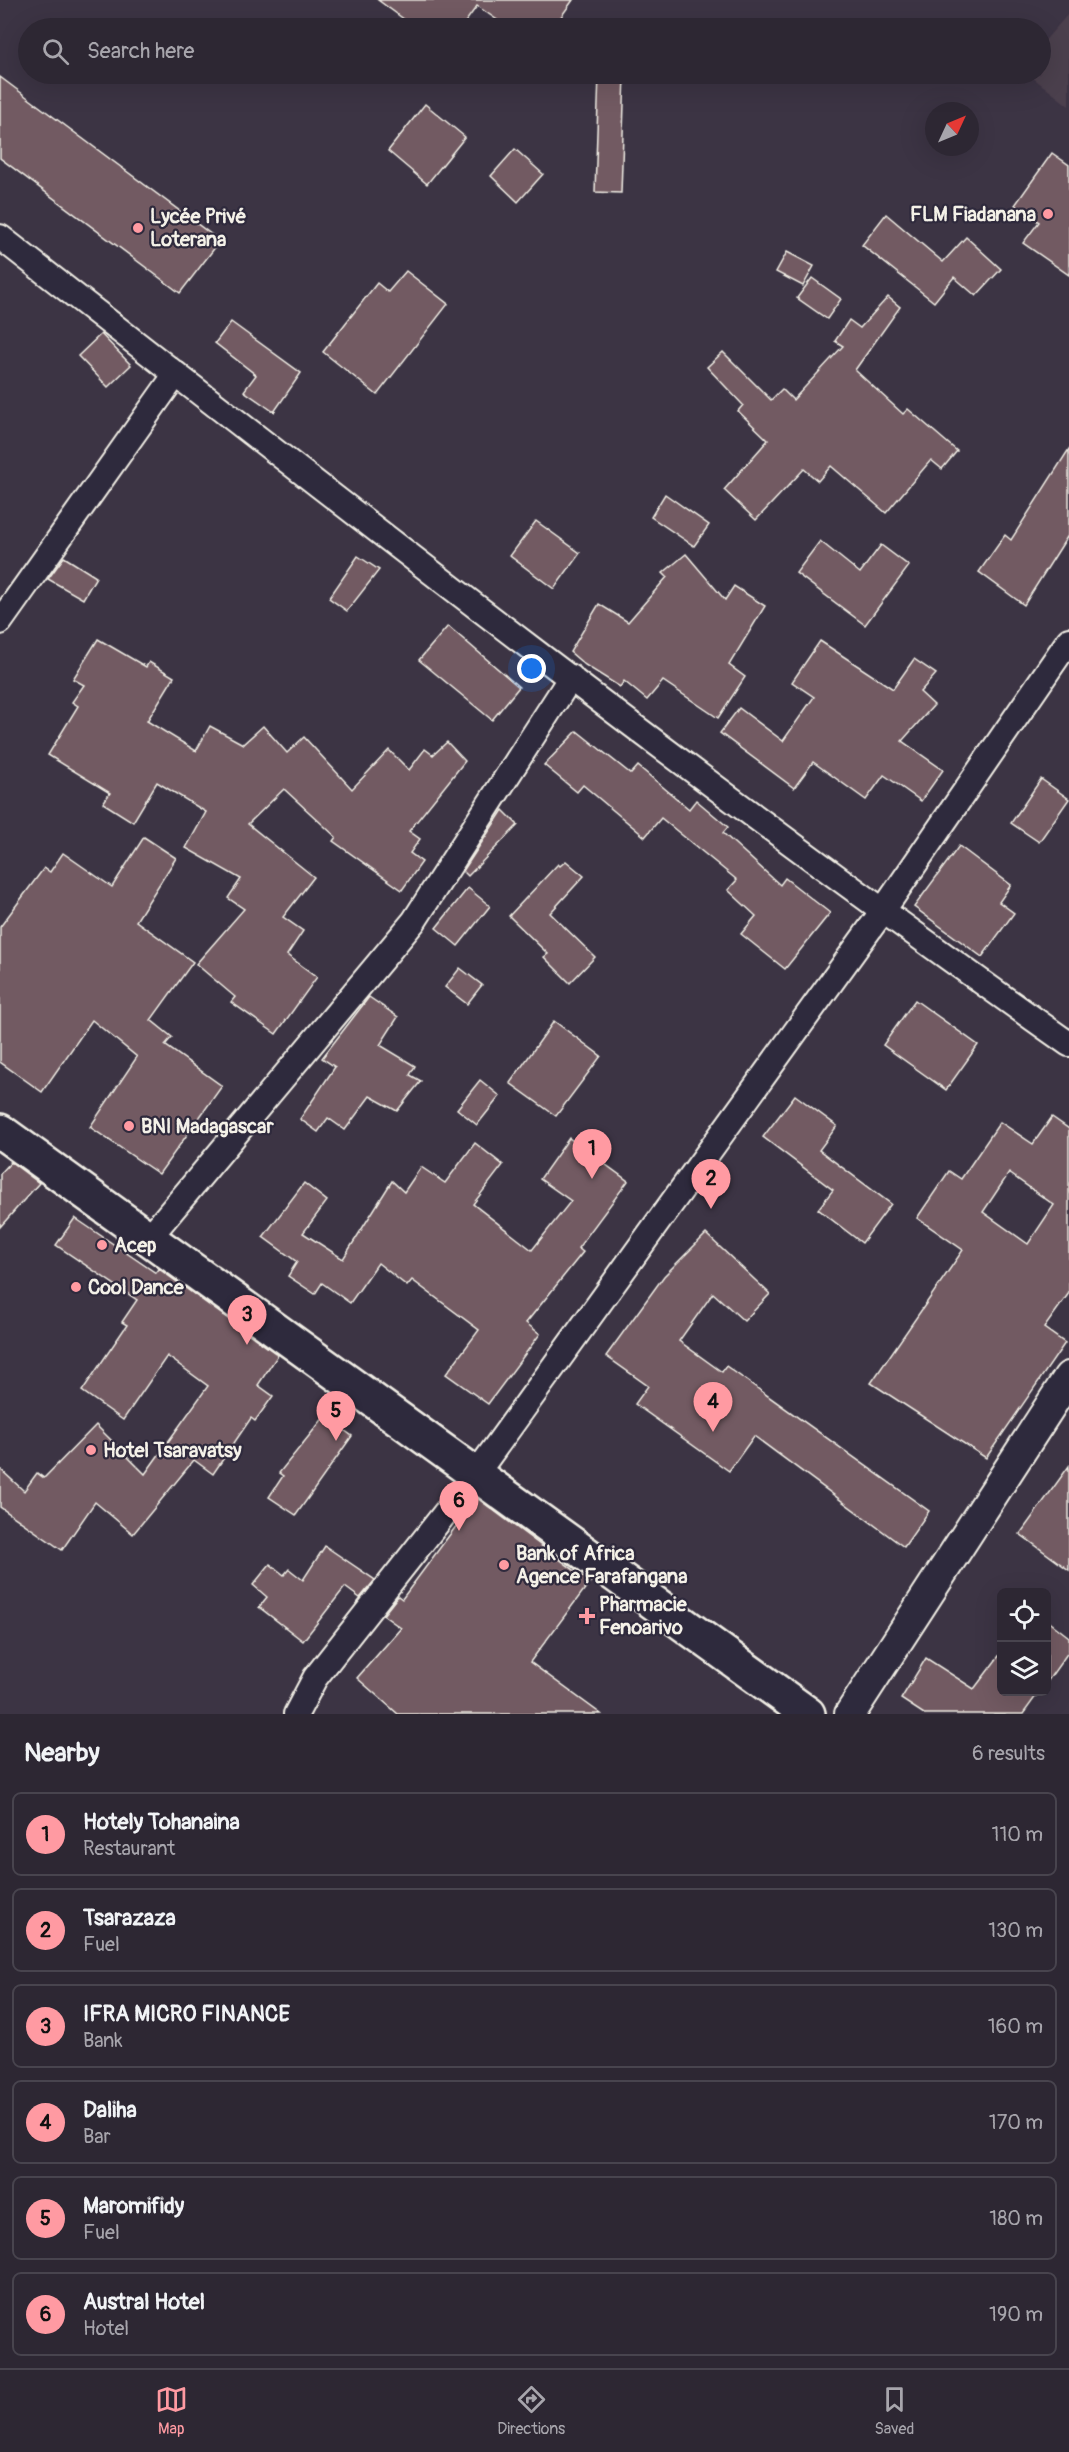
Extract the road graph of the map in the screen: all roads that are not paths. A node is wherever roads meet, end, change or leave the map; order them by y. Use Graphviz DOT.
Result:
graph roads {
  1 [pos="0,237"];
  2 [pos="176,374"];
  3 [pos="0,622"];
  4 [pos="1069,640"];
  5 [pos="571,677"];
  6 [pos="882,912"];
  7 [pos="1069,1044"];
  8 [pos="0,1131"];
  9 [pos="147,1240"];
  10 [pos="1069,1377"];
  11 [pos="476,1474"];
  12 [pos="296,1714"];
  13 [pos="808,1714"];
  14 [pos="850,1714"];
  1 -- 2 [label="street"];
  2 -- 3 [label="street"];
  2 -- 5 [label="street"];
  4 -- 6 [label="street"];
  5 -- 6 [label="street"];
  5 -- 9 [label="street"];
  6 -- 7 [label="street"];
  6 -- 11 [label="street"];
  8 -- 9 [label="main road"];
  9 -- 11 [label="main road"];
  10 -- 14 [label="street"];
  11 -- 12 [label="street"];
  11 -- 13 [label="main road"];
}
